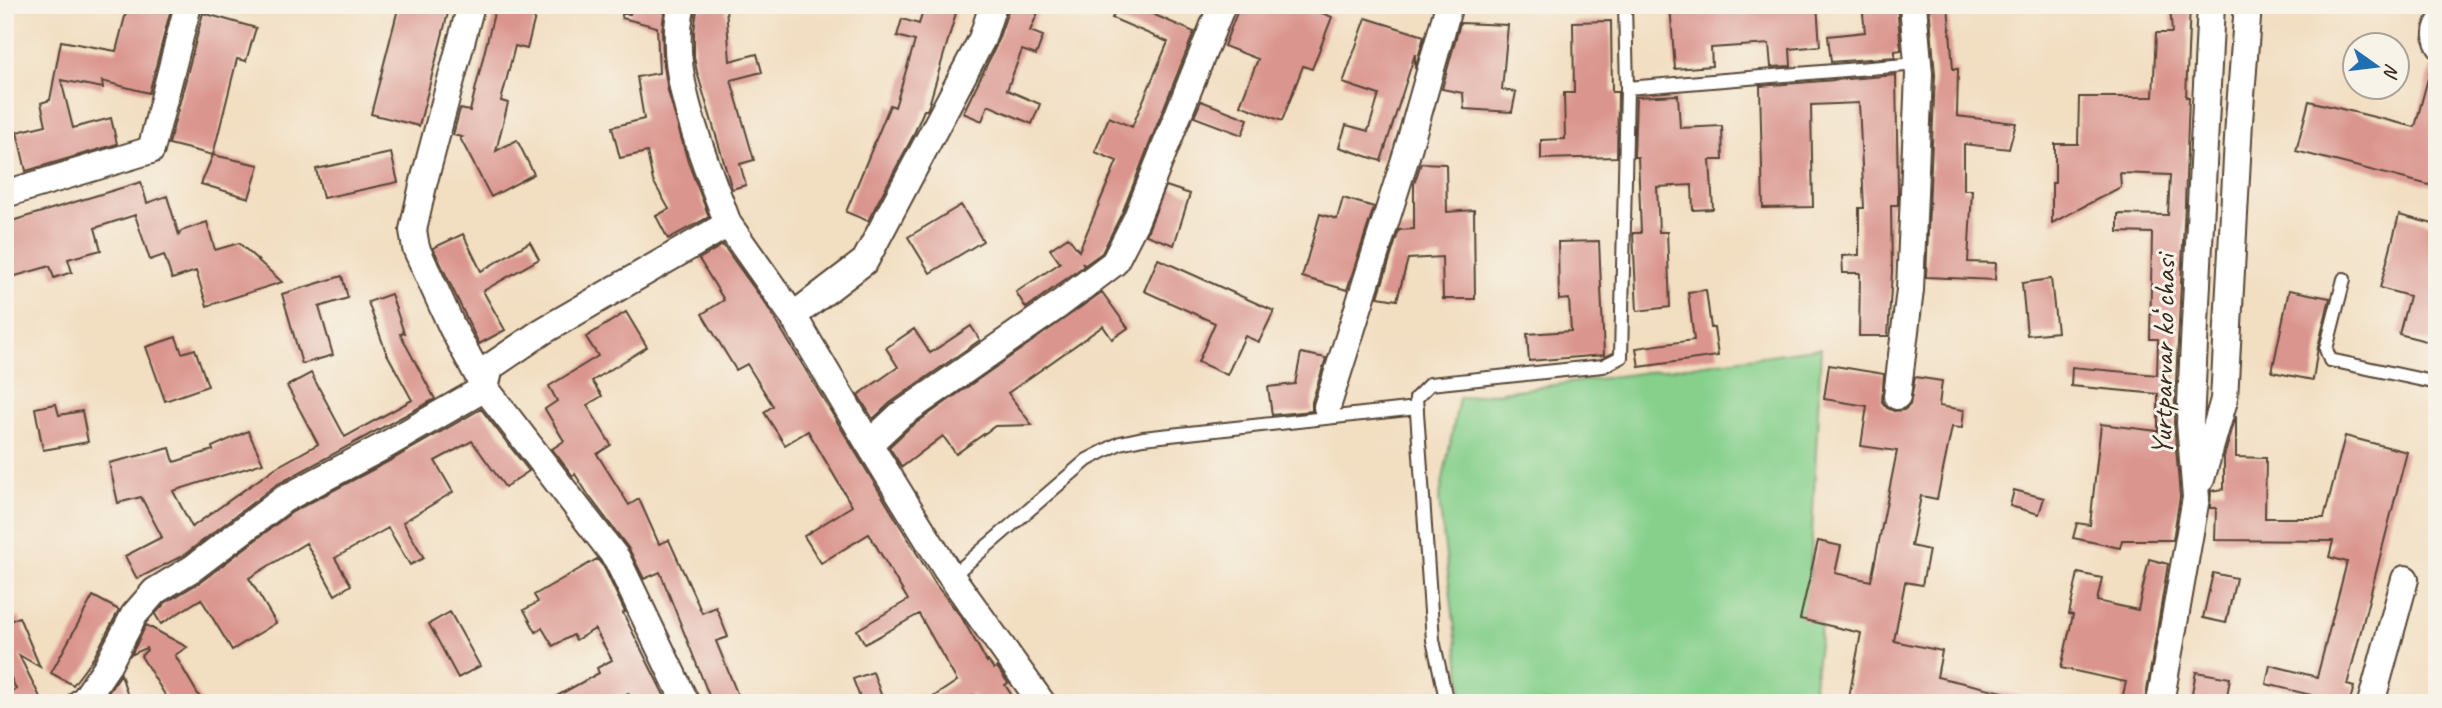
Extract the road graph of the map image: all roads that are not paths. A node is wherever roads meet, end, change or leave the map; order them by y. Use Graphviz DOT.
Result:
graph roads {
  1 [pos="188,5"];
  2 [pos="471,5"];
  3 [pos="681,5"];
  4 [pos="993,5"];
  5 [pos="1222,5"];
  6 [pos="1449,5"];
  7 [pos="1625,5"];
  8 [pos="1913,5"];
  9 [pos="2211,5"];
  10 [pos="2248,5"];
  11 [pos="2437,16"];
  12 [pos="2437,52"];
  13 [pos="1919,64"];
  14 [pos="1627,88"];
  15 [pos="5,194"];
  16 [pos="728,224"];
  17 [pos="2344,279"];
  18 [pos="793,316"];
  19 [pos="2437,383"];
  20 [pos="485,388"];
  21 [pos="1897,396"];
  22 [pos="1327,407"];
  23 [pos="1417,408"];
  24 [pos="870,444"];
  25 [pos="2196,498"];
  26 [pos="951,577"];
  27 [pos="2405,579"];
  28 [pos="80,703"];
  29 [pos="686,703"];
  30 [pos="1042,703"];
  31 [pos="1447,703"];
  32 [pos="2161,703"];
  33 [pos="2371,703"];
  1 -- 15 [label="street"];
  2 -- 20 [label="street"];
  3 -- 16 [label="street"];
  4 -- 18 [label="street"];
  5 -- 24 [label="street"];
  6 -- 22 [label="street"];
  7 -- 14 [label="lane"];
  8 -- 13 [label="street"];
  9 -- 25 [label="street, Yurtparvar koʻchasi"];
  10 -- 25 [label="street"];
  11 -- 12 [label="lane"];
  13 -- 14 [label="lane"];
  13 -- 21 [label="street"];
  14 -- 23 [label="lane"];
  16 -- 18 [label="street"];
  16 -- 20 [label="street"];
  17 -- 19 [label="lane"];
  18 -- 24 [label="street"];
  20 -- 28 [label="street"];
  20 -- 29 [label="street"];
  23 -- 26 [label="lane"];
  23 -- 31 [label="lane"];
  24 -- 26 [label="street"];
  25 -- 32 [label="street, Yurtparvar koʻchasi"];
  26 -- 30 [label="street"];
  27 -- 33 [label="street"];
}
